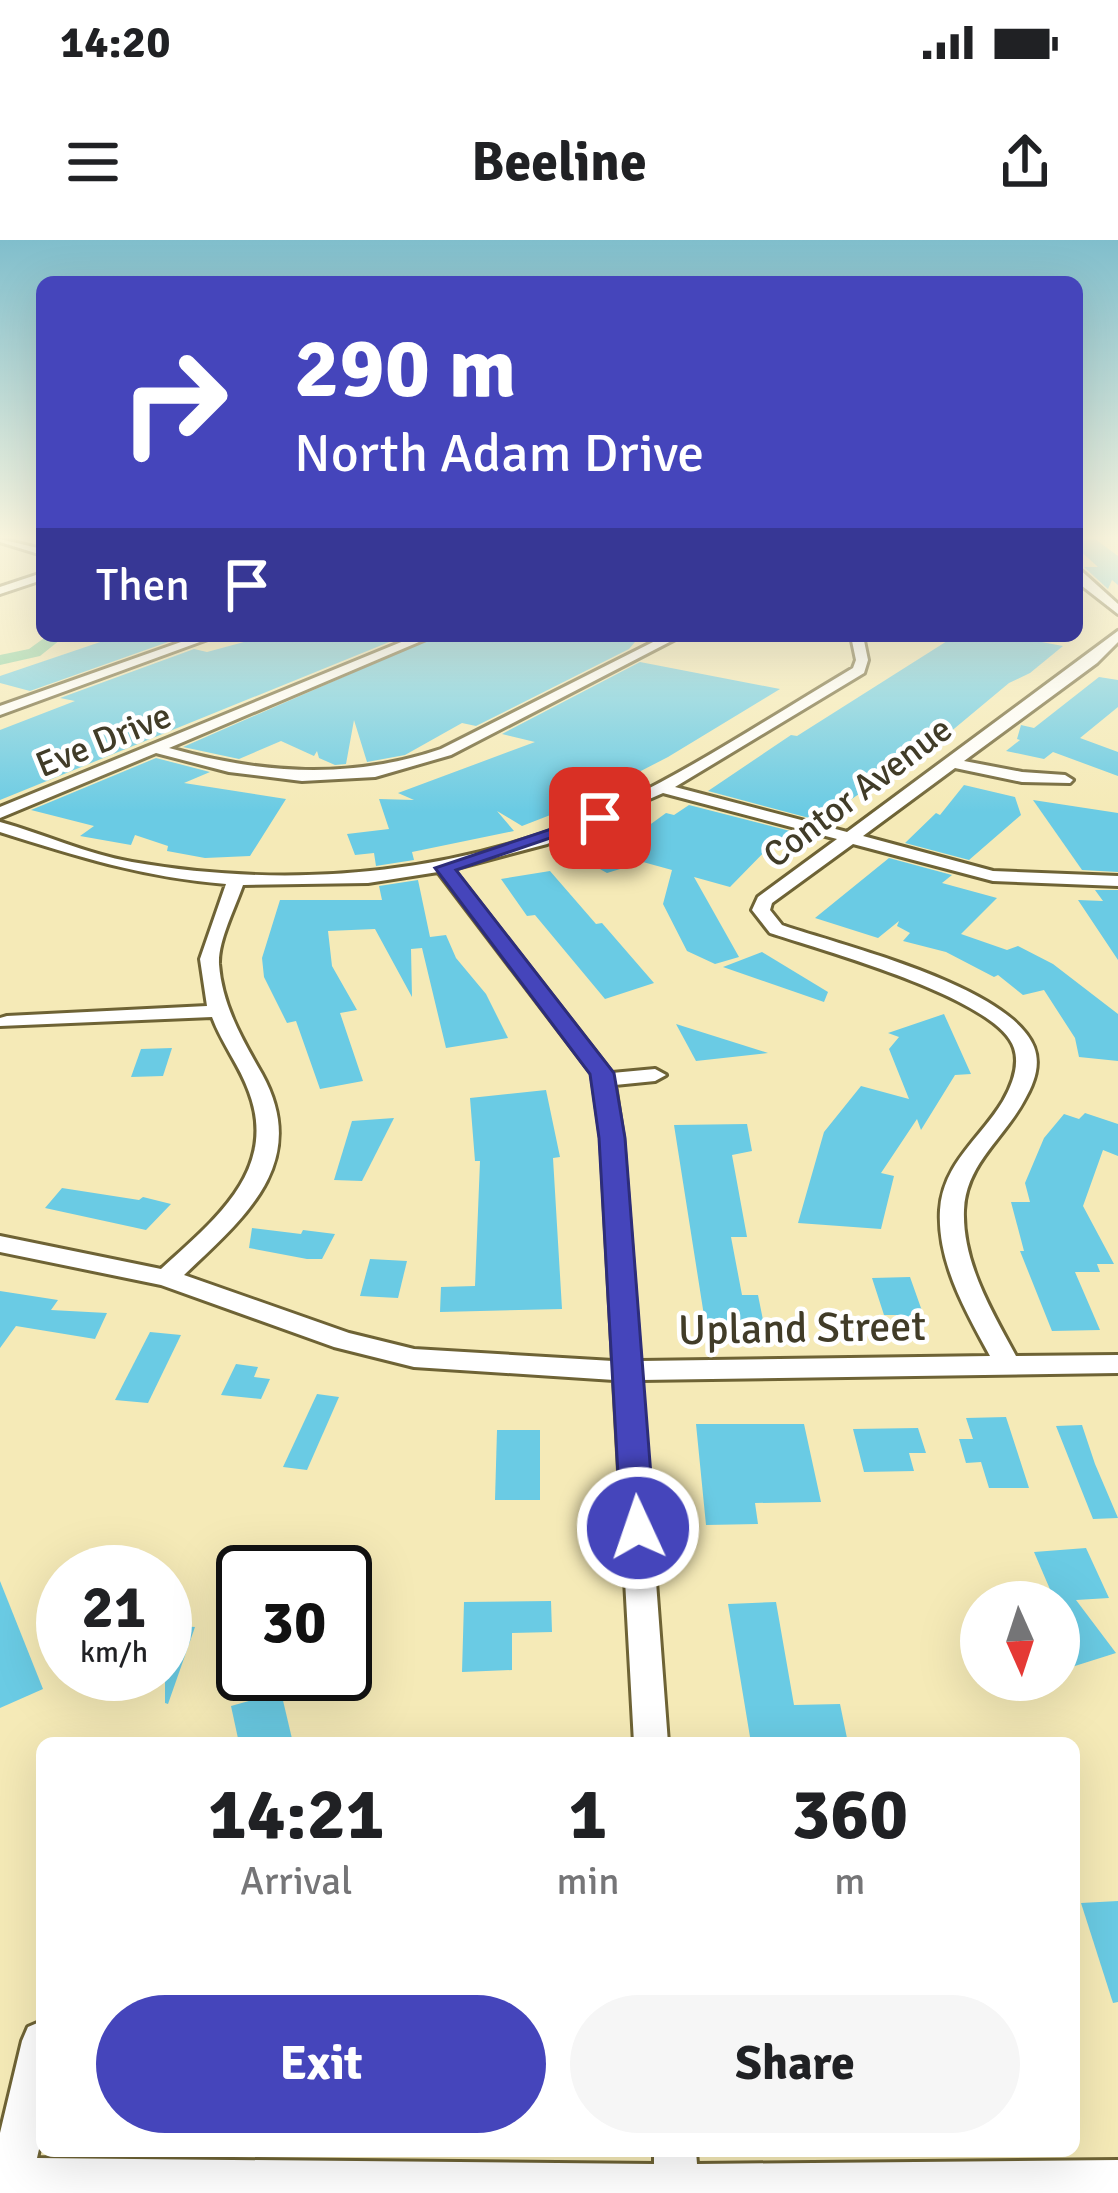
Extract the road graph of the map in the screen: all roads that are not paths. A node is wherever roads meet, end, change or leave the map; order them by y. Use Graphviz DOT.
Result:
graph roads {
  1 [pos="1118,635"];
  2 [pos="193,642"];
  3 [pos="413,642"];
  4 [pos="663,642"];
  5 [pos="858,642"];
  6 [pos="1093,659"];
  7 [pos="1118,665"];
  8 [pos="0,712"];
  9 [pos="157,748"];
  10 [pos="952,763"];
  11 [pos="1065,780"];
  12 [pos="659,788"];
  13 [pos="0,813"];
  14 [pos="0,827"];
  15 [pos="850,838"];
  16 [pos="444,868"];
  17 [pos="1118,881"];
  18 [pos="235,882"];
  19 [pos="218,1012"];
  20 [pos="7,1022"];
  21 [pos="655,1075"];
  22 [pos="603,1080"];
  23 [pos="0,1244"];
  24 [pos="166,1278"];
  25 [pos="1118,1364"];
  26 [pos="1008,1366"];
  27 [pos="629,1371"];
  28 [pos="651,1737"];
  29 [pos="36,2064"];
  30 [pos="676,2176"];
  31 [pos="6,2179"];
  32 [pos="1118,2182"];
  1 -- 6 [label="street, Contor Avenue"];
  2 -- 8 [label="street"];
  3 -- 9 [label="street, Eve Drive"];
  4 -- 9 [label="street"];
  5 -- 12 [label="street"];
  6 -- 7 [label="street"];
  6 -- 10 [label="street, Contor Avenue"];
  9 -- 13 [label="street, Eve Drive"];
  10 -- 11 [label="street"];
  10 -- 15 [label="street, Contor Avenue"];
  12 -- 15 [label="street"];
  12 -- 16 [label="street"];
  14 -- 18 [label="street"];
  15 -- 17 [label="street"];
  15 -- 26 [label="street, Contor Avenue"];
  16 -- 18 [label="street"];
  16 -- 22 [label="street"];
  18 -- 19 [label="street"];
  19 -- 20 [label="street"];
  19 -- 24 [label="street"];
  21 -- 22 [label="street"];
  22 -- 27 [label="street"];
  23 -- 24 [label="street, Upland Street"];
  24 -- 27 [label="street, Upland Street"];
  25 -- 26 [label="street, Upland Street"];
  26 -- 27 [label="street, Upland Street"];
  27 -- 28 [label="street"];
  29 -- 31 [label="street"];
  30 -- 31 [label="street"];
  30 -- 32 [label="street"];
}
